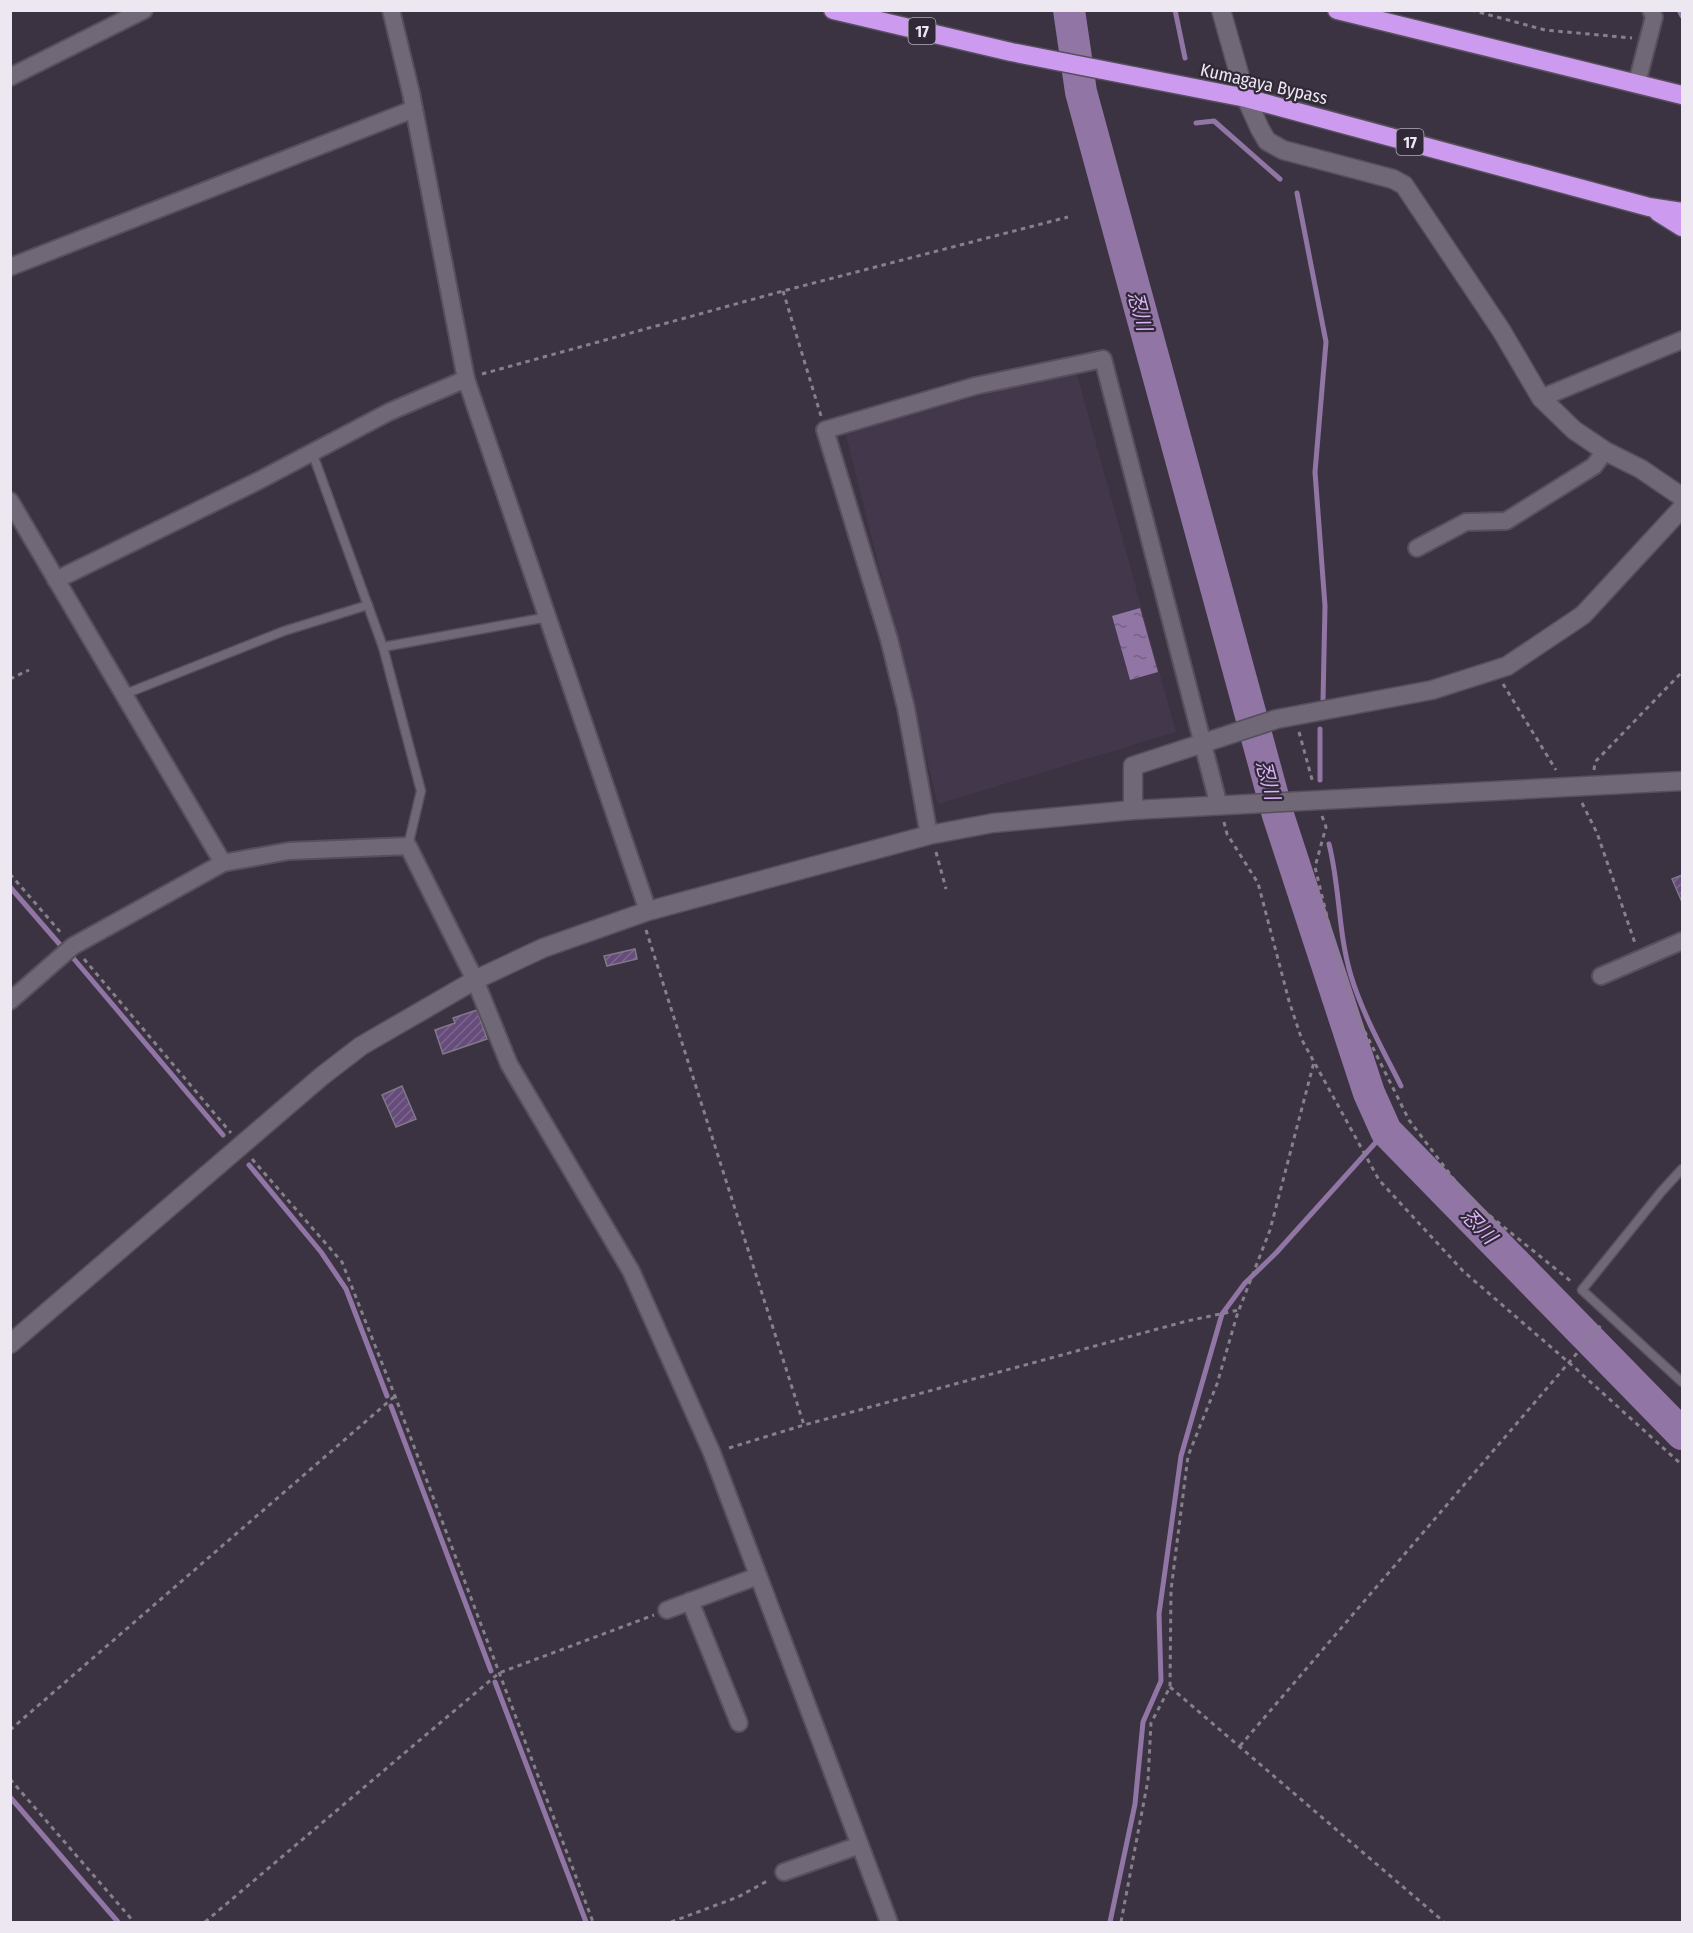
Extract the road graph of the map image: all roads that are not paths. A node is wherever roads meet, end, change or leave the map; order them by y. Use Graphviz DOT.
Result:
graph roads {
  1 [pos="144,10"];
  2 [pos="391,10"];
  3 [pos="833,10"];
  4 [pos="1221,10"];
  5 [pos="1336,10"];
  6 [pos="1652,10"];
  7 [pos="10,77"];
  8 [pos="1637,82"];
  9 [pos="1678,92"];
  10 [pos="1246,98"];
  11 [pos="414,110"];
  12 [pos="1649,207"];
  13 [pos="1683,212"];
  14 [pos="1683,227"];
  15 [pos="10,267"];
  16 [pos="1683,340"];
  17 [pos="466,379"];
  18 [pos="1541,398"];
  19 [pos="1605,451"];
  20 [pos="312,452"];
  21 [pos="1683,496"];
  22 [pos="10,501"];
  23 [pos="1683,508"];
  24 [pos="1417,549"];
  25 [pos="56,580"];
  26 [pos="368,605"];
  27 [pos="548,617"];
  28 [pos="383,647"];
  29 [pos="125,694"];
  30 [pos="1208,742"];
  31 [pos="1683,781"];
  32 [pos="1219,806"];
  33 [pos="1133,810"];
  34 [pos="932,843"];
  35 [pos="408,846"];
  36 [pos="223,862"];
  37 [pos="644,912"];
  38 [pos="1683,941"];
  39 [pos="1601,976"];
  40 [pos="475,980"];
  41 [pos="10,1001"];
  42 [pos="1683,1169"];
  43 [pos="10,1344"];
  44 [pos="1683,1382"];
  45 [pos="758,1576"];
  46 [pos="690,1601"];
  47 [pos="667,1610"];
  48 [pos="739,1723"];
  49 [pos="860,1845"];
  50 [pos="784,1872"];
  51 [pos="889,1923"];
  1 -- 7 [label="street"];
  2 -- 11 [label="street"];
  3 -- 10 [label="highway, Kumagaya Bypass / 17"];
  4 -- 10 [label="street"];
  5 -- 8 [label="highway"];
  6 -- 8 [label="street"];
  8 -- 9 [label="highway"];
  10 -- 12 [label="highway, Kumagaya Bypass / 17"];
  10 -- 18 [label="street"];
  11 -- 15 [label="street"];
  11 -- 17 [label="street"];
  12 -- 13 [label="highway, Kumagaya Bypass / 17"];
  12 -- 14 [label="highway, 17"];
  16 -- 18 [label="street"];
  17 -- 20 [label="street"];
  17 -- 27 [label="street"];
  18 -- 19 [label="street"];
  19 -- 21 [label="street"];
  19 -- 24 [label="street"];
  20 -- 25 [label="street"];
  20 -- 26 [label="lane"];
  22 -- 25 [label="street"];
  23 -- 30 [label="street"];
  25 -- 29 [label="street"];
  26 -- 28 [label="lane"];
  26 -- 29 [label="lane"];
  27 -- 28 [label="lane"];
  27 -- 37 [label="street"];
  28 -- 35 [label="lane"];
  29 -- 36 [label="street"];
  30 -- 32 [label="street"];
  30 -- 33 [label="street"];
  30 -- 34 [label="street"];
  31 -- 32 [label="street"];
  32 -- 33 [label="street"];
  33 -- 34 [label="street"];
  34 -- 37 [label="street"];
  35 -- 36 [label="street"];
  35 -- 40 [label="street"];
  36 -- 41 [label="street"];
  37 -- 40 [label="street"];
  38 -- 39 [label="street"];
  40 -- 43 [label="street"];
  40 -- 45 [label="street"];
  42 -- 44 [label="lane"];
  45 -- 46 [label="street"];
  45 -- 49 [label="street"];
  46 -- 47 [label="street"];
  46 -- 48 [label="street"];
  49 -- 50 [label="street"];
  49 -- 51 [label="street"];
}
